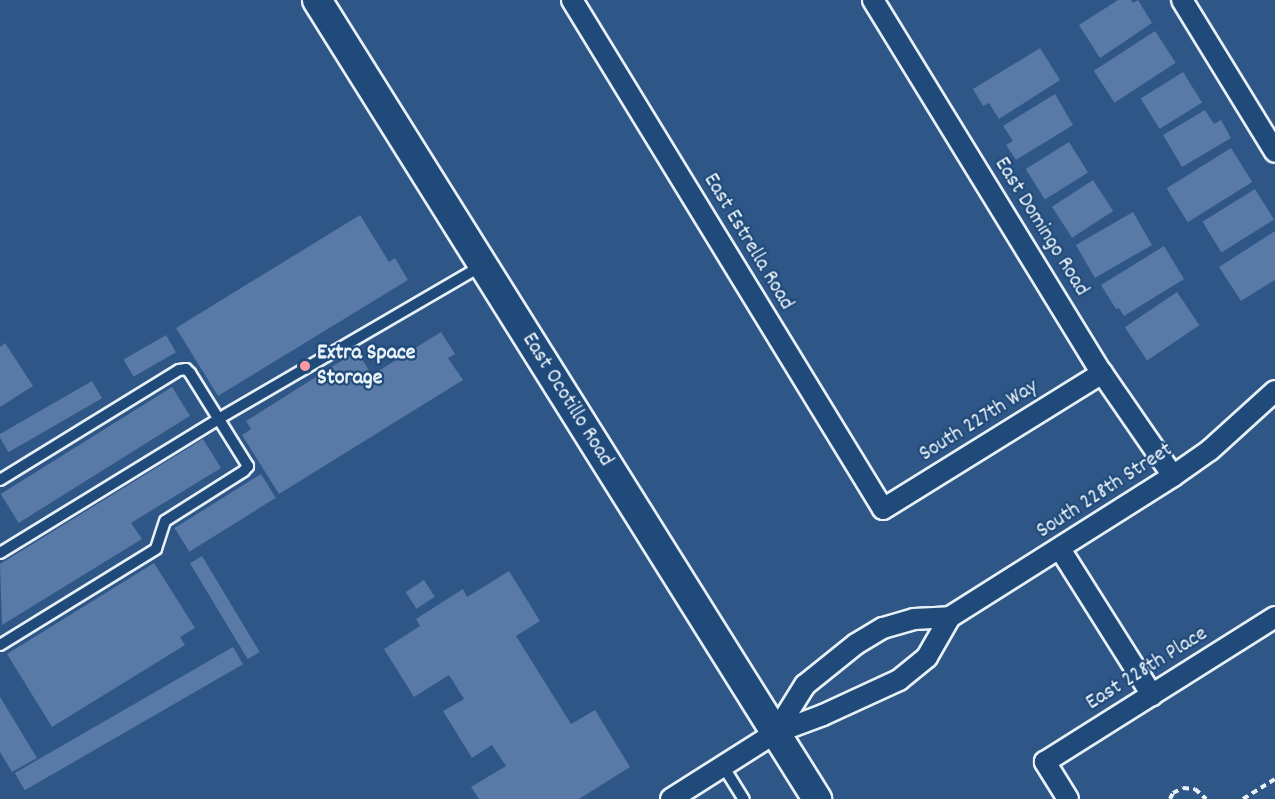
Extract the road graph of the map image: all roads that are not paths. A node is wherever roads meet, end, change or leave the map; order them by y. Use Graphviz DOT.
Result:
graph roads {
  1 [pos="317,0"];
  2 [pos="572,0"];
  3 [pos="873,0"];
  4 [pos="1182,0"];
  5 [pos="1275,152"];
  6 [pos="483,265"];
  7 [pos="1102,373"];
  8 [pos="1275,391"];
  9 [pos="220,418"];
  10 [pos="1173,476"];
  11 [pos="0,480"];
  12 [pos="883,509"];
  13 [pos="1060,549"];
  14 [pos="0,552"];
  15 [pos="950,617"];
  16 [pos="1275,617"];
  17 [pos="0,645"];
  18 [pos="1152,695"];
  19 [pos="775,733"];
  20 [pos="723,766"];
  21 [pos="671,799"];
  22 [pos="744,799"];
  23 [pos="817,799"];
  24 [pos="1068,799"];
  1 -- 6 [label="main road, East Ocotillo Road"];
  2 -- 12 [label="street, East Estrella Road"];
  3 -- 7 [label="street, East Domingo Road"];
  4 -- 5 [label="street"];
  6 -- 9 [label="lane"];
  6 -- 19 [label="main road, East Ocotillo Road"];
  7 -- 10 [label="street, East Domingo Road"];
  7 -- 12 [label="street, South 227th Way"];
  8 -- 10 [label="street, South 228th Street"];
  9 -- 11 [label="lane"];
  9 -- 14 [label="lane"];
  9 -- 17 [label="lane"];
  10 -- 13 [label="street, South 228th Street"];
  13 -- 15 [label="street, South 228th Street"];
  13 -- 18 [label="street"];
  15 -- 19 [label="street, South 228th Street"];
  15 -- 19 [label="street, South 228th Street"];
  16 -- 18 [label="street, East 228th Place"];
  18 -- 24 [label="street, East 228th Place"];
  19 -- 20 [label="street, South 228th Street"];
  19 -- 23 [label="main road, East Ocotillo Road"];
  20 -- 21 [label="street, South 228th Street"];
  20 -- 22 [label="lane"];
}
